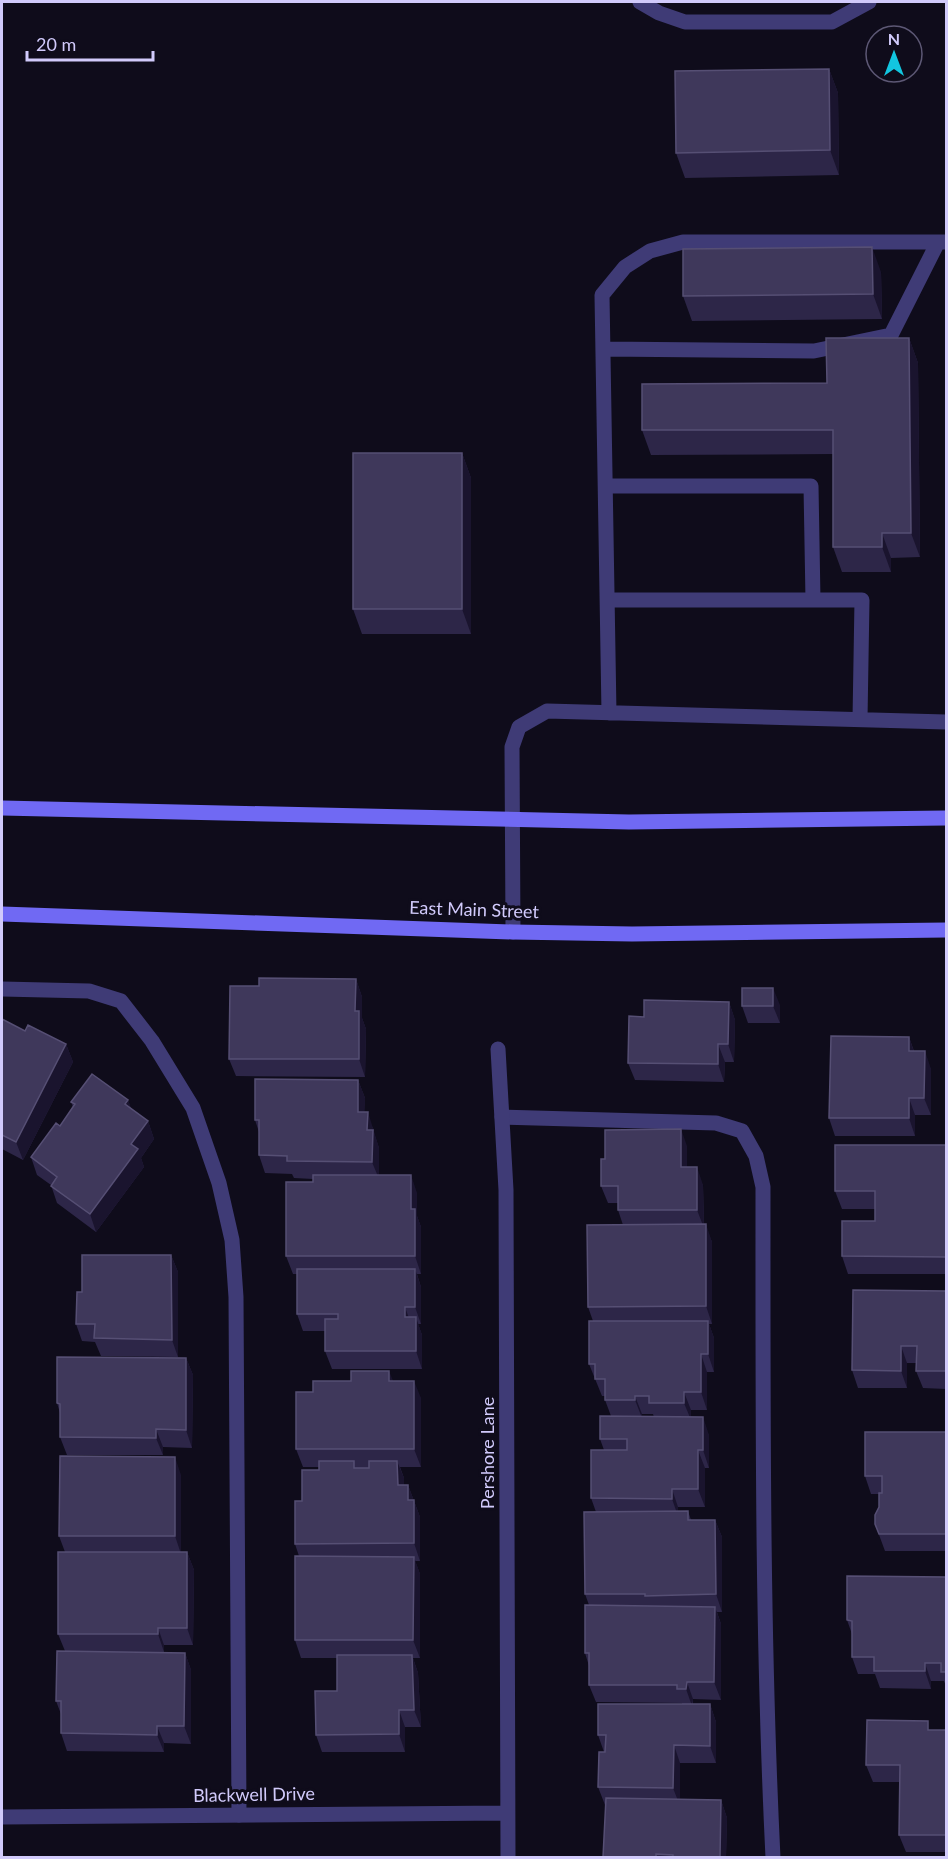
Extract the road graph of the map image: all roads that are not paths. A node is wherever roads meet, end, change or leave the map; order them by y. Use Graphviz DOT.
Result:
graph roads {
  1 [pos="640,2"];
  2 [pos="869,2"];
  3 [pos="942,242"];
  4 [pos="604,349"];
  5 [pos="606,486"];
  6 [pos="608,600"];
  7 [pos="813,600"];
  8 [pos="609,713"];
  9 [pos="861,719"];
  10 [pos="946,722"];
  11 [pos="2,808"];
  12 [pos="513,818"];
  13 [pos="946,818"];
  14 [pos="2,914"];
  15 [pos="946,930"];
  16 [pos="513,932"];
  17 [pos="2,989"];
  18 [pos="498,1049"];
  19 [pos="502,1117"];
  20 [pos="507,1813"];
  21 [pos="239,1815"];
  22 [pos="2,1817"];
  23 [pos="508,1857"];
  24 [pos="773,1857"];
  1 -- 2 [label="street"];
  3 -- 4 [label="street"];
  3 -- 4 [label="street"];
  4 -- 5 [label="street"];
  5 -- 6 [label="street"];
  5 -- 7 [label="street"];
  6 -- 7 [label="street"];
  6 -- 8 [label="street"];
  7 -- 9 [label="street"];
  8 -- 9 [label="street"];
  8 -- 12 [label="street"];
  9 -- 10 [label="street"];
  11 -- 12 [label="main road"];
  12 -- 13 [label="main road"];
  12 -- 16 [label="street"];
  14 -- 16 [label="main road, East Main Street"];
  15 -- 16 [label="main road, East Main Street"];
  17 -- 21 [label="street"];
  18 -- 19 [label="street, Pershore Lane"];
  19 -- 20 [label="street, Pershore Lane"];
  19 -- 24 [label="street"];
  20 -- 21 [label="street, Blackwell Drive"];
  20 -- 23 [label="street, Pershore Lane"];
  21 -- 22 [label="street, Blackwell Drive"];
}
